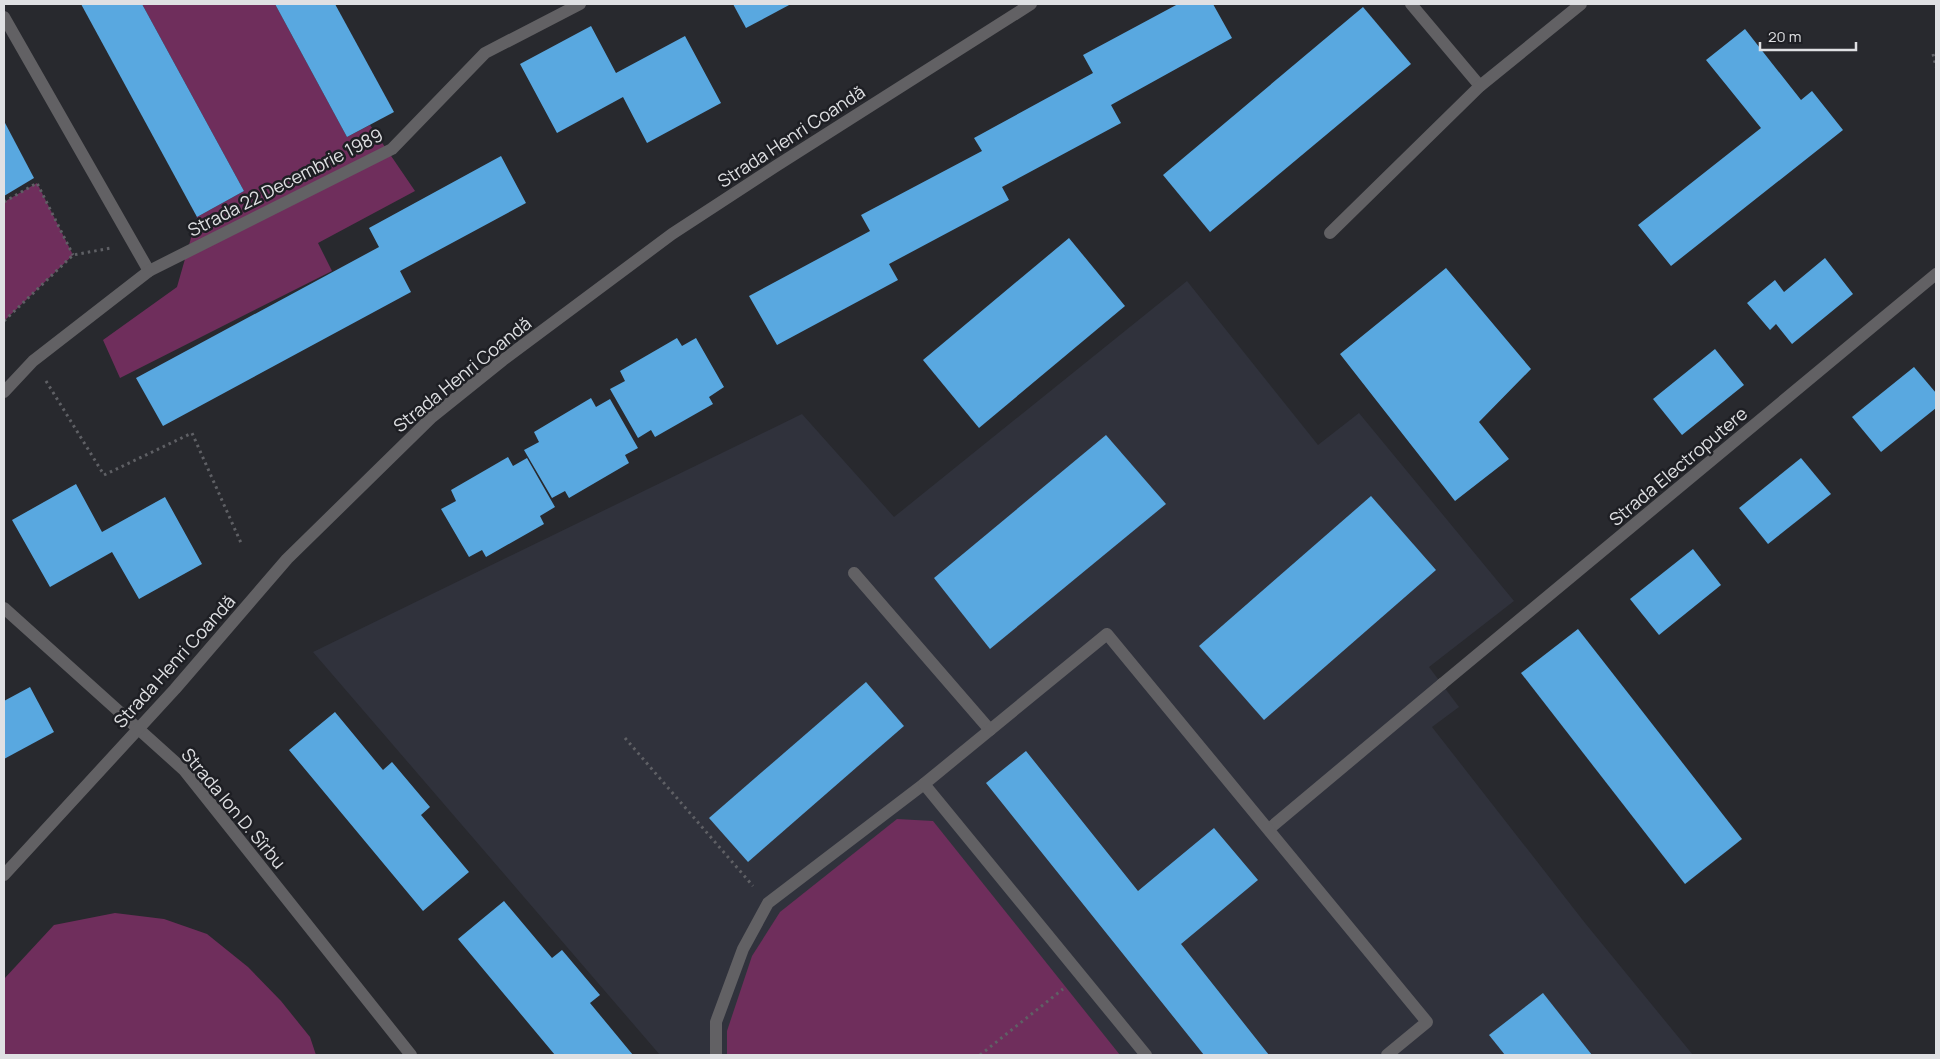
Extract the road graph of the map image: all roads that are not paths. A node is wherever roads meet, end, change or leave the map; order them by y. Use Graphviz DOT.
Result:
graph roads {
  1 [pos="580,4"];
  2 [pos="1031,4"];
  3 [pos="1410,4"];
  4 [pos="1581,4"];
  5 [pos="4,17"];
  6 [pos="1480,86"];
  7 [pos="1330,233"];
  8 [pos="149,271"];
  9 [pos="1936,274"];
  10 [pos="4,392"];
  11 [pos="854,573"];
  12 [pos="4,608"];
  13 [pos="138,729"];
  14 [pos="990,730"];
  15 [pos="924,784"];
  16 [pos="1268,829"];
  17 [pos="4,875"];
  18 [pos="410,1055"];
  19 [pos="716,1055"];
  20 [pos="1146,1055"];
  21 [pos="1387,1055"];
  1 -- 8 [label="street, Strada 22 Decembrie 1989"];
  2 -- 13 [label="street, Strada Henri Coandă"];
  3 -- 6 [label="street"];
  4 -- 6 [label="street"];
  5 -- 8 [label="street"];
  6 -- 7 [label="street"];
  8 -- 10 [label="street, Strada 22 Decembrie 1989"];
  9 -- 16 [label="street, Strada Electroputere"];
  11 -- 14 [label="street"];
  12 -- 13 [label="street, Strada Ion D. Sîrbu"];
  13 -- 17 [label="street, Strada Henri Coandă"];
  13 -- 18 [label="street, Strada Ion D. Sîrbu"];
  14 -- 15 [label="street"];
  14 -- 16 [label="street"];
  15 -- 19 [label="street"];
  15 -- 20 [label="street"];
  16 -- 21 [label="street"];
}
